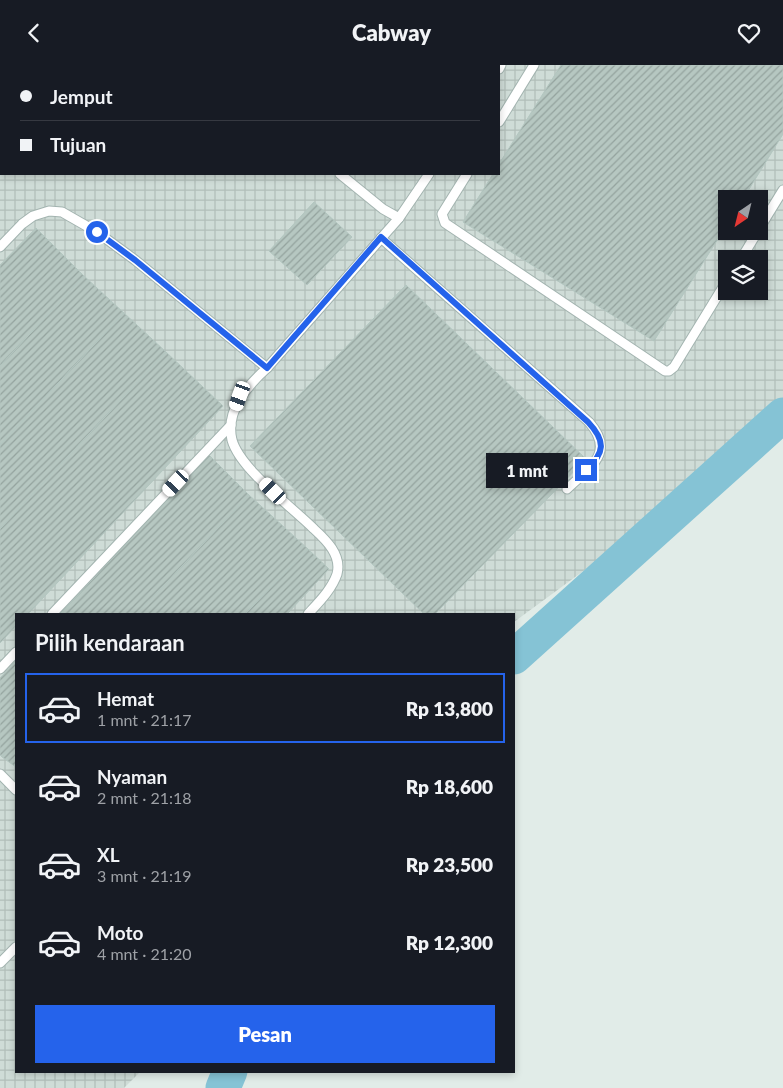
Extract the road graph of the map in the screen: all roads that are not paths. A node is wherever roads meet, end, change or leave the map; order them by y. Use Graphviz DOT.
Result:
graph roads {
  1 [pos="534,65"];
  2 [pos="500,120"];
  3 [pos="341,175"];
  4 [pos="427,175"];
  5 [pos="466,175"];
  6 [pos="783,190"];
  7 [pos="768,214"];
  8 [pos="399,218"];
  9 [pos="381,237"];
  10 [pos="0,247"];
  11 [pos="718,295"];
  12 [pos="267,368"];
  13 [pos="231,425"];
  14 [pos="567,489"];
  15 [pos="53,613"];
  16 [pos="309,613"];
  17 [pos="15,653"];
  18 [pos="0,669"];
  19 [pos="0,774"];
  20 [pos="15,789"];
  21 [pos="15,948"];
  22 [pos="0,963"];
  1 -- 2 [label="lane"];
  3 -- 8 [label="lane"];
  4 -- 8 [label="lane"];
  5 -- 11 [label="lane"];
  6 -- 7 [label="lane"];
  8 -- 9 [label="lane"];
  9 -- 12 [label="lane"];
  9 -- 14 [label="lane"];
  10 -- 12 [label="lane"];
  12 -- 13 [label="lane"];
  13 -- 15 [label="lane"];
  13 -- 16 [label="lane"];
  17 -- 18 [label="lane"];
  19 -- 20 [label="lane"];
  21 -- 22 [label="lane"];
}
